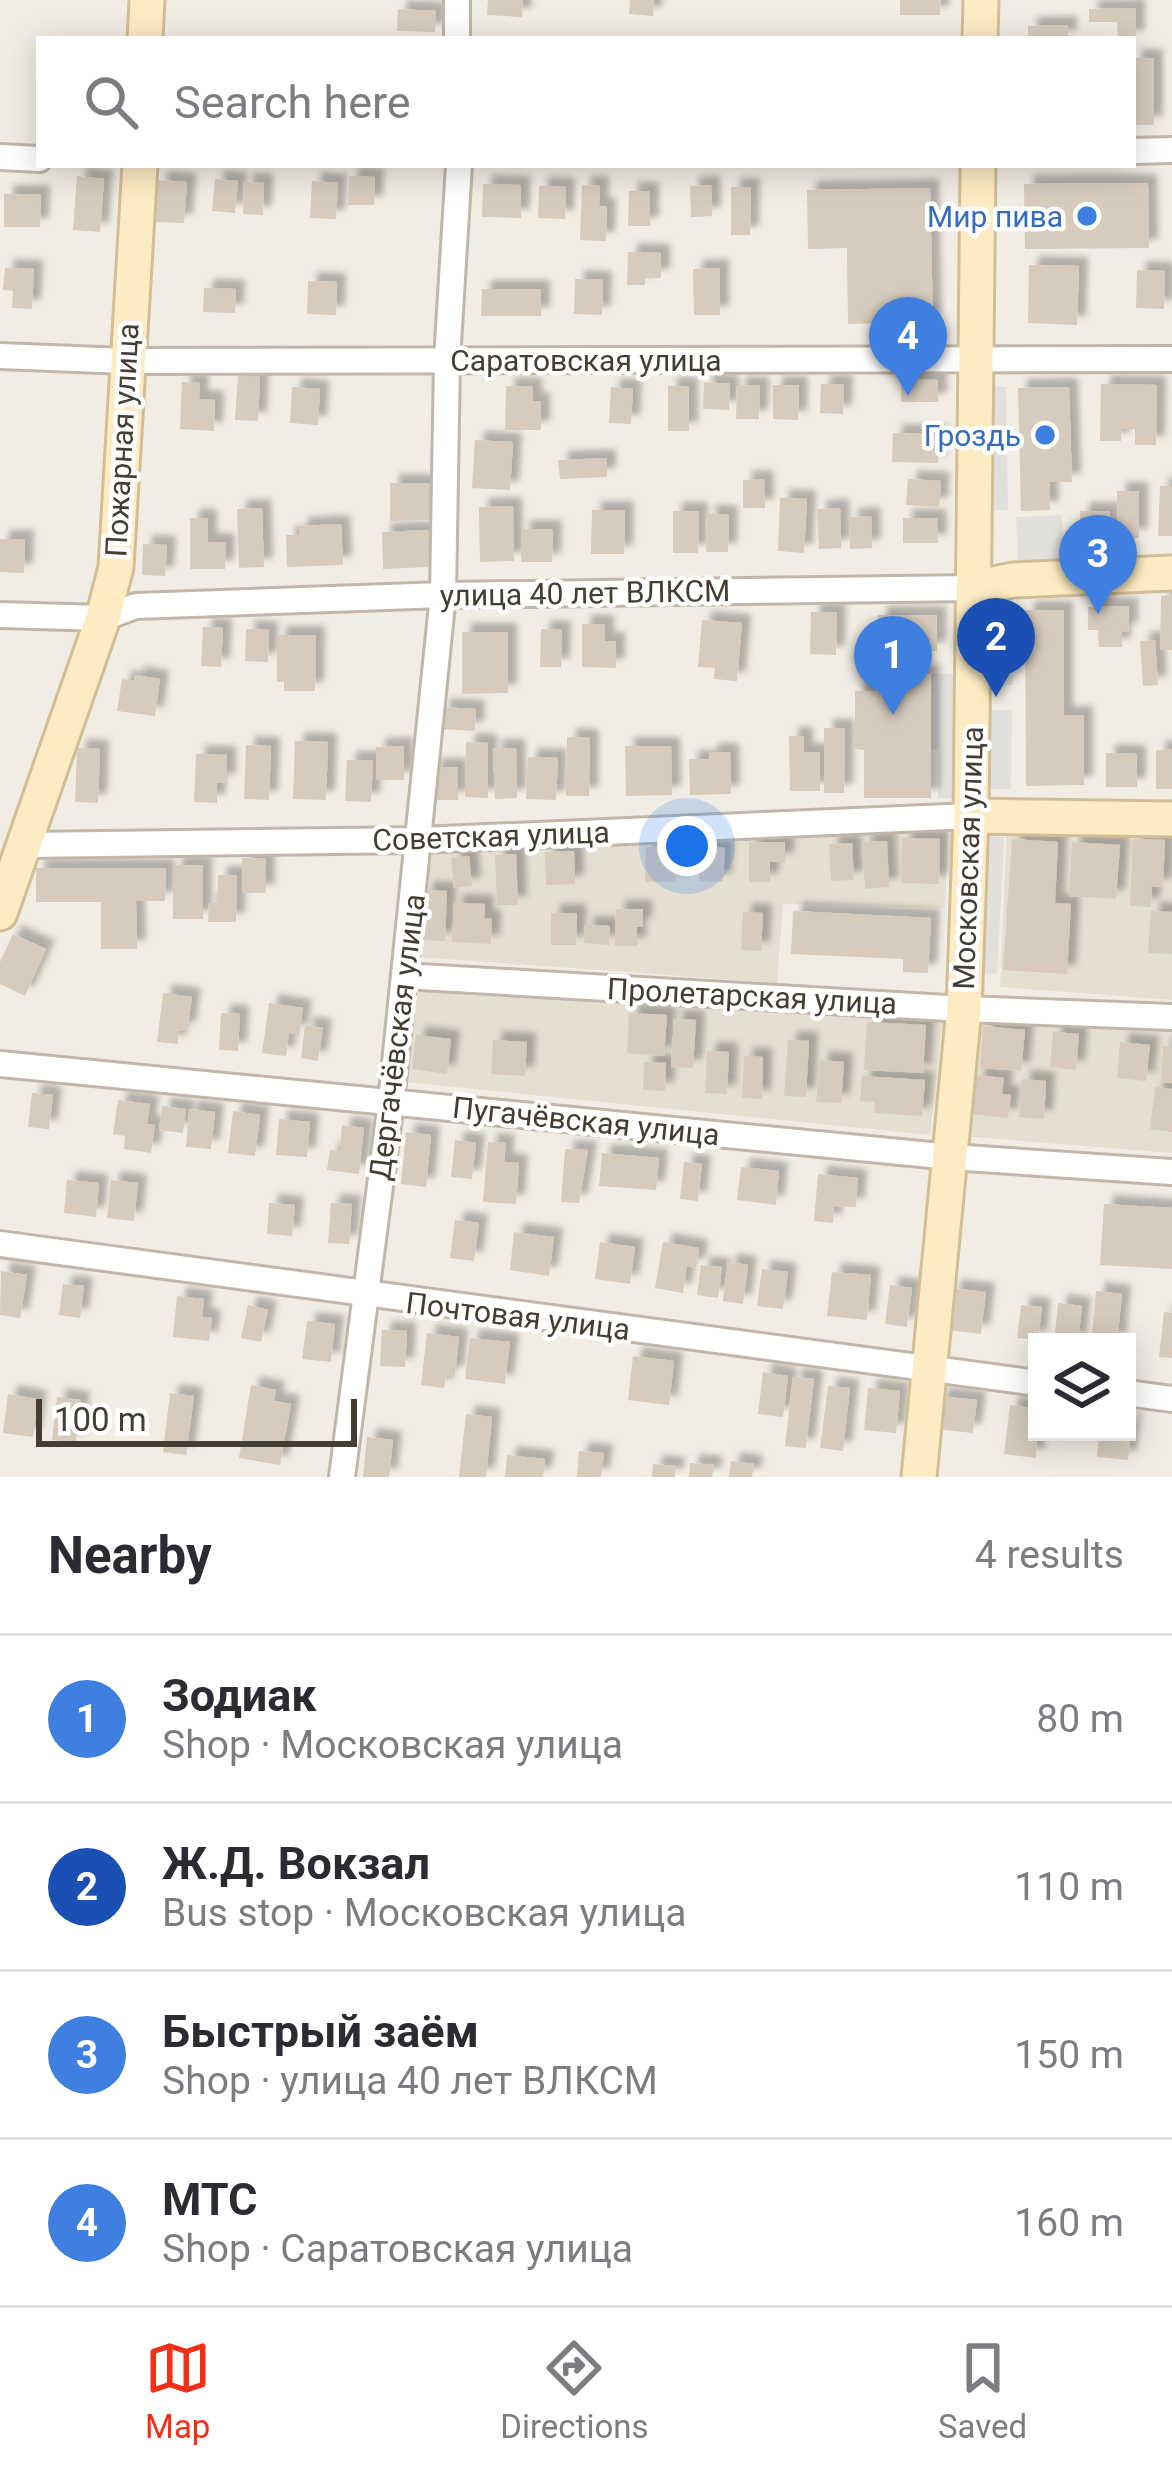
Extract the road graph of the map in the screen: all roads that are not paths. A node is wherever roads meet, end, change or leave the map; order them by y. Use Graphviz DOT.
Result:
graph roads {
  1 [pos="147,0"];
  2 [pos="457,0"];
  3 [pos="981,0"];
  4 [pos="146,36"];
  5 [pos="457,36"];
  6 [pos="980,36"];
  7 [pos="1172,150"];
  8 [pos="1136,151"];
  9 [pos="0,158"];
  10 [pos="36,159"];
  11 [pos="140,168"];
  12 [pos="459,168"];
  13 [pos="978,168"];
  14 [pos="0,356"];
  15 [pos="1172,359"];
  16 [pos="447,360"];
  17 [pos="974,360"];
  18 [pos="126,361"];
  19 [pos="1172,574"];
  20 [pos="974,588"];
  21 [pos="442,595"];
  22 [pos="0,615"];
  23 [pos="103,617"];
  24 [pos="971,816"];
  25 [pos="1172,819"];
  26 [pos="420,840"];
  27 [pos="26,844"];
  28 [pos="0,913"];
  29 [pos="404,976"];
  30 [pos="964,1009"];
  31 [pos="1172,1017"];
  32 [pos="0,1064"];
  33 [pos="391,1102"];
  34 [pos="951,1157"];
  35 [pos="1172,1172"];
  36 [pos="0,1244"];
  37 [pos="366,1296"];
  38 [pos="929,1370"];
  39 [pos="1028,1382"];
  40 [pos="1136,1395"];
  41 [pos="1172,1399"];
  42 [pos="342,1477"];
  43 [pos="919,1477"];
  1 -- 4 [label="main road"];
  2 -- 5 [label="street"];
  3 -- 6 [label="main road"];
  7 -- 8 [label="street"];
  9 -- 10 [label="street"];
  11 -- 18 [label="main road, Пожарная улица"];
  12 -- 16 [label="street, Дергачёвская улица"];
  13 -- 17 [label="main road, Московская улица"];
  14 -- 18 [label="street, Саратовская улица"];
  15 -- 17 [label="street, Саратовская улица"];
  16 -- 17 [label="street, Саратовская улица"];
  16 -- 18 [label="street, Саратовская улица"];
  16 -- 21 [label="street, Дергачёвская улица"];
  17 -- 20 [label="main road, Московская улица"];
  18 -- 23 [label="main road, Пожарная улица"];
  19 -- 20 [label="main road, улица 40 лет ВЛКСМ"];
  20 -- 21 [label="street, улица 40 лет ВЛКСМ"];
  20 -- 24 [label="main road, Московская улица"];
  21 -- 23 [label="street, улица 40 лет ВЛКСМ"];
  21 -- 26 [label="street, Дергачёвская улица"];
  22 -- 23 [label="street, улица 40 лет ВЛКСМ"];
  23 -- 27 [label="main road, Пожарная улица"];
  24 -- 25 [label="main road, Советская улица"];
  24 -- 26 [label="street, Советская улица"];
  24 -- 30 [label="main road, Московская улица"];
  26 -- 27 [label="street, Советская улица"];
  26 -- 29 [label="street, Дергачёвская улица"];
  27 -- 28 [label="main road, Пожарная улица"];
  29 -- 30 [label="street, Пролетарская улица"];
  29 -- 33 [label="street, Дергачёвская улица"];
  30 -- 31 [label="street, Пролетарская улица"];
  30 -- 34 [label="main road, Московская улица"];
  32 -- 33 [label="street, Пугачёвская улица"];
  33 -- 34 [label="street, Пугачёвская улица"];
  33 -- 37 [label="street, Дергачёвская улица"];
  34 -- 35 [label="street, Пугачёвская улица"];
  34 -- 38 [label="main road, Московская улица"];
  36 -- 37 [label="street, Почтовая улица"];
  37 -- 38 [label="street, Почтовая улица"];
  37 -- 42 [label="street, Дергачёвская улица"];
  38 -- 39 [label="street, Почтовая улица"];
  38 -- 43 [label="main road, Московская улица"];
  40 -- 41 [label="street"];
}
